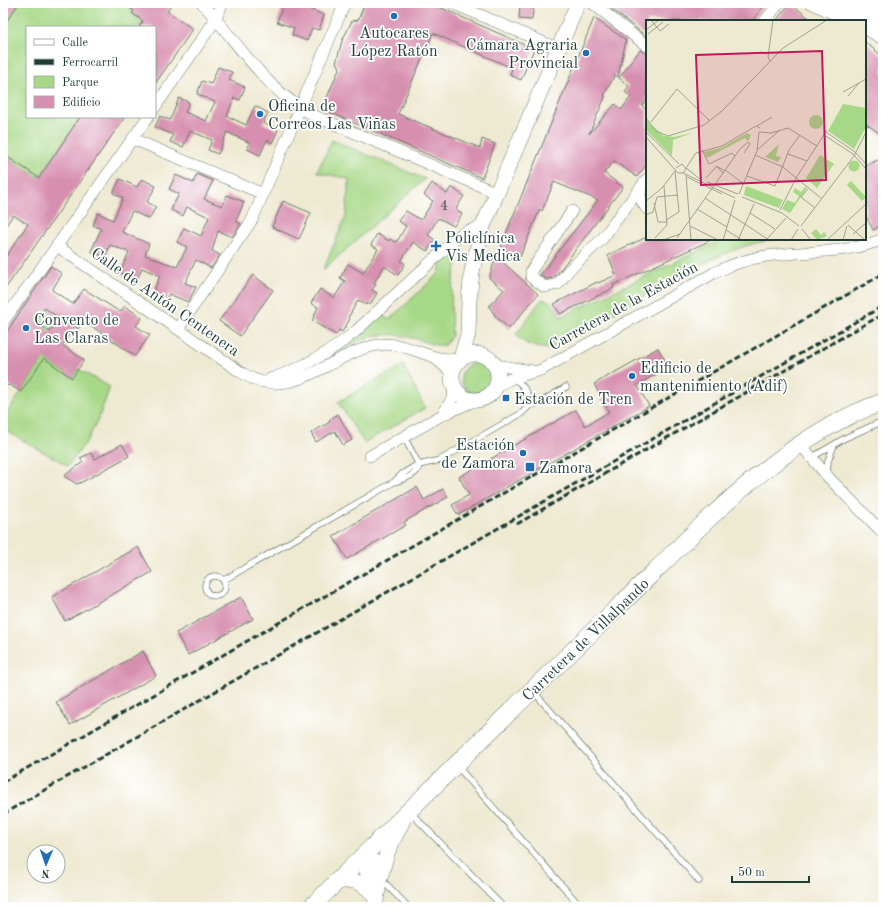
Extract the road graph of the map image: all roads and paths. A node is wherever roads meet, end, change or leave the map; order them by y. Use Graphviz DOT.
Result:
graph roads {
  1 [pos="202,3"];
  2 [pos="223,3"];
  3 [pos="345,3"];
  4 [pos="452,3"];
  5 [pos="578,3"];
  6 [pos="592,3"];
  7 [pos="779,3"];
  8 [pos="811,3"];
  9 [pos="840,3"];
  10 [pos="871,3"];
  11 [pos="883,9"];
  12 [pos="216,19"];
  13 [pos="766,20"];
  14 [pos="847,20"];
  15 [pos="883,25"];
  16 [pos="866,30"];
  17 [pos="883,39"];
  18 [pos="646,45"];
  19 [pos="559,49"];
  20 [pos="156,106"];
  21 [pos="299,107"];
  22 [pos="147,118"];
  23 [pos="133,139"];
  24 [pos="644,183"];
  25 [pos="497,193"];
  26 [pos="263,194"];
  27 [pos="646,207"];
  28 [pos="572,211"];
  29 [pos="483,226"];
  30 [pos="883,239"];
  31 [pos="865,242"];
  32 [pos="57,246"];
  33 [pos="3,321"];
  34 [pos="178,329"];
  35 [pos="468,334"];
  36 [pos="482,354"];
  37 [pos="432,356"];
  38 [pos="460,359"];
  39 [pos="495,365"];
  40 [pos="544,369"];
  41 [pos="510,379"];
  42 [pos="453,380"];
  43 [pos="258,381"];
  44 [pos="496,386"];
  45 [pos="566,387"];
  46 [pos="474,401"];
  47 [pos="883,402"];
  48 [pos="529,406"];
  49 [pos="440,415"];
  50 [pos="883,421"];
  51 [pos="404,437"];
  52 [pos="836,442"];
  53 [pos="800,444"];
  54 [pos="370,456"];
  55 [pos="810,458"];
  56 [pos="419,464"];
  57 [pos="829,478"];
  58 [pos="883,533"];
  59 [pos="224,580"];
  60 [pos="533,690"];
  61 [pos="456,765"];
  62 [pos="408,812"];
  63 [pos="364,856"];
  64 [pos="377,881"];
  65 [pos="699,881"];
  66 [pos="334,884"];
  67 [pos="375,903"];
  68 [pos="311,907"];
  69 [pos="408,907"];
  70 [pos="503,907"];
  71 [pos="581,907"];
  1 -- 12 [label="street"];
  2 -- 12 [label="street"];
  3 -- 21 [label="street"];
  4 -- 19 [label="street"];
  5 -- 19 [label="street"];
  6 -- 18 [label="street"];
  7 -- 13 [label="street"];
  8 -- 14 [label="street"];
  9 -- 15 [label="highway"];
  10 -- 11 [label="highway"];
  12 -- 20 [label="street"];
  12 -- 21 [label="street"];
  16 -- 17 [label="street"];
  19 -- 25 [label="street"];
  21 -- 25 [label="street"];
  21 -- 26 [label="street"];
  22 -- 23 [label="street"];
  23 -- 26 [label="street"];
  23 -- 32 [label="street"];
  24 -- 27 [label="street"];
  24 -- 28 [label="street"];
  25 -- 29 [label="street"];
  26 -- 34 [label="street"];
  29 -- 35 [label="street"];
  29 -- 43 [label="street"];
  30 -- 31 [label="street, Carretera de la Estación"];
  31 -- 40 [label="street, Carretera de la Estación"];
  32 -- 33 [label="street"];
  32 -- 34 [label="street, Calle de Antón Centenera"];
  34 -- 43 [label="street, Calle de Antón Centenera"];
  35 -- 36 [label="street"];
  35 -- 38 [label="street"];
  36 -- 38 [label="street"];
  36 -- 39 [label="street"];
  37 -- 38 [label="street, Calle de Antón Centenera"];
  37 -- 42 [label="street, Calle de Antón Centenera"];
  37 -- 43 [label="street, Calle de Antón Centenera"];
  38 -- 42 [label="street"];
  39 -- 40 [label="street, Carretera de la Estación"];
  39 -- 44 [label="street"];
  40 -- 41 [label="street, Carretera de la Estación"];
  41 -- 44 [label="street, Carretera de la Estación"];
  41 -- 48 [label="lane"];
  42 -- 46 [label="street"];
  42 -- 49 [label="street"];
  44 -- 46 [label="street"];
  45 -- 48 [label="lane"];
  46 -- 49 [label="street"];
  47 -- 53 [label="main road, Carretera de Villalpando"];
  48 -- 56 [label="lane"];
  49 -- 51 [label="street"];
  50 -- 52 [label="lane"];
  51 -- 54 [label="street"];
  51 -- 56 [label="lane"];
  52 -- 55 [label="lane"];
  52 -- 57 [label="lane"];
  53 -- 55 [label="street"];
  53 -- 60 [label="main road, Carretera de Villalpando"];
  55 -- 57 [label="street"];
  56 -- 59 [label="lane"];
  57 -- 58 [label="street"];
  60 -- 61 [label="main road, Carretera de Villalpando"];
  60 -- 65 [label="lane"];
  61 -- 62 [label="main road, Carretera de Villalpando"];
  61 -- 71 [label="lane"];
  62 -- 63 [label="main road, Carretera de Villalpando"];
  62 -- 64 [label="street"];
  62 -- 70 [label="lane"];
  63 -- 64 [label="street"];
  63 -- 66 [label="main road, Carretera de Villalpando"];
  64 -- 67 [label="street"];
  64 -- 69 [label="lane"];
  66 -- 67 [label="street"];
  66 -- 68 [label="main road, Carretera de Villalpando"];
}
